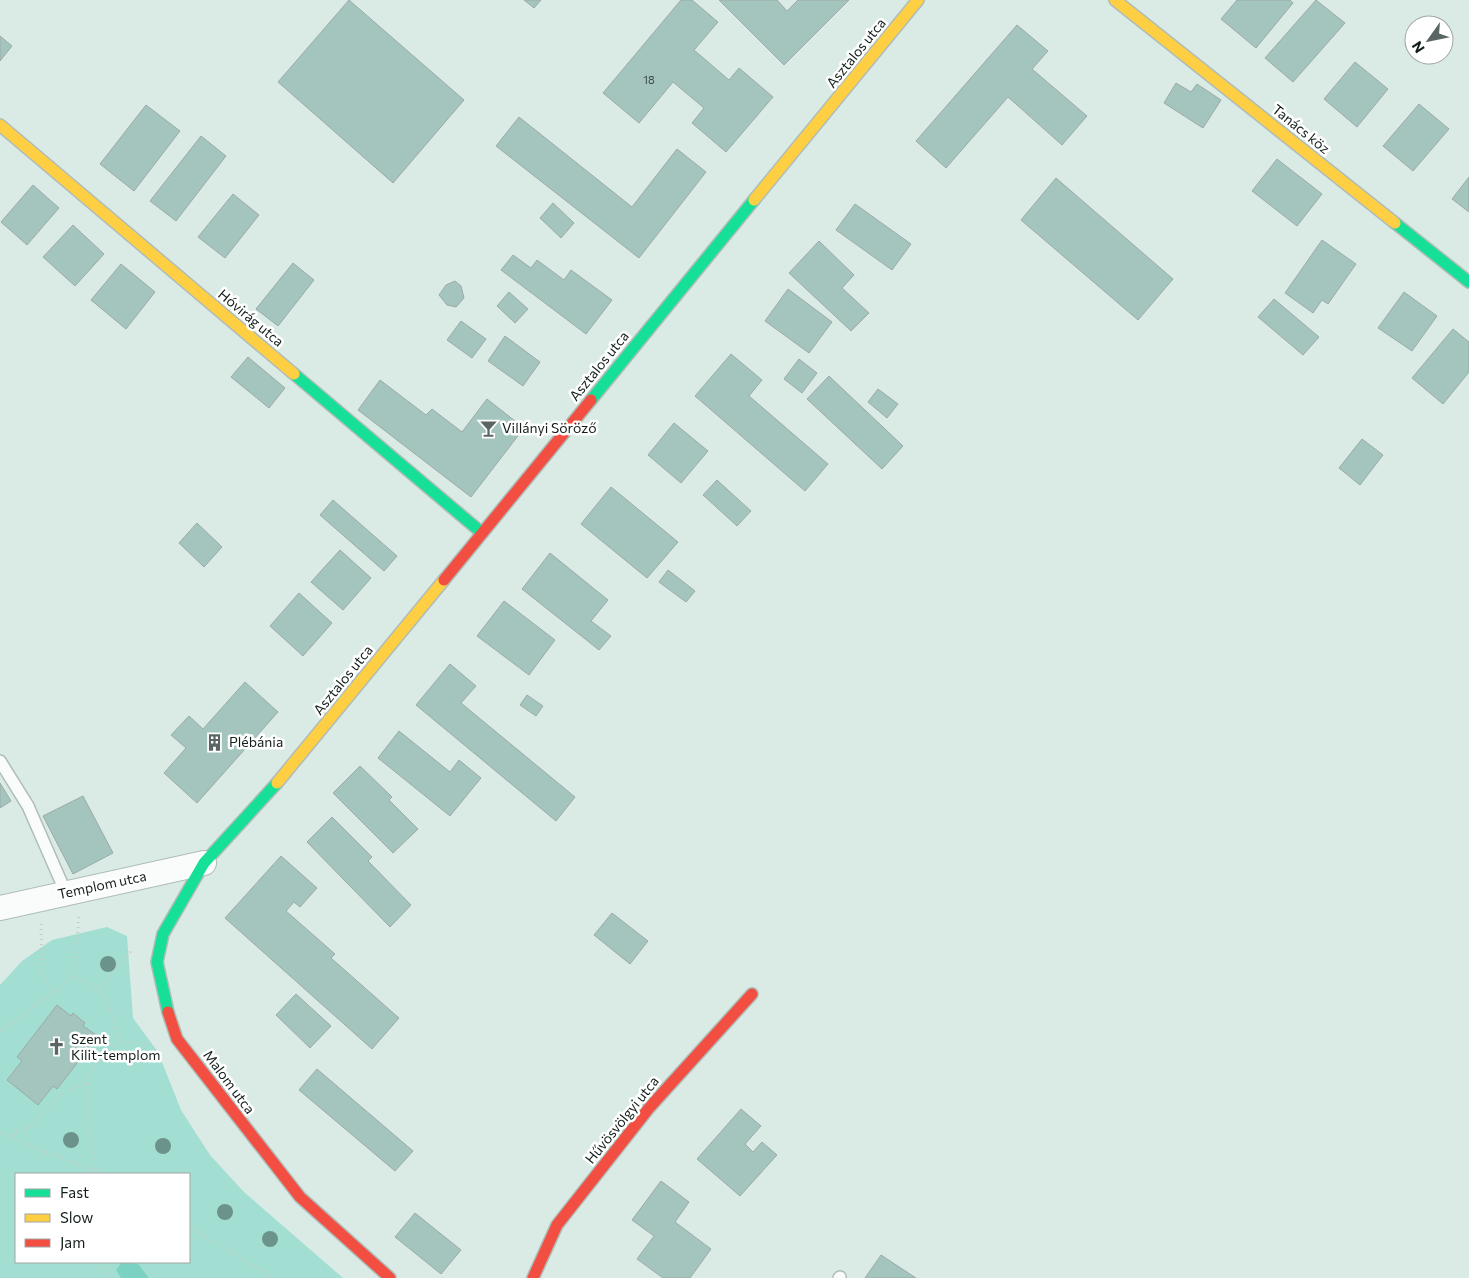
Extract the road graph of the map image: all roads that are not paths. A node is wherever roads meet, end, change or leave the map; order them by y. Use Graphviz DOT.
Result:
graph roads {
  1 [pos="918,0"];
  2 [pos="1115,0"];
  3 [pos="0,125"];
  4 [pos="1469,282"];
  5 [pos="482,533"];
  6 [pos="0,761"];
  7 [pos="204,863"];
  8 [pos="74,892"];
  9 [pos="0,908"];
  10 [pos="752,994"];
  11 [pos="390,1278"];
  12 [pos="533,1278"];
  1 -- 5 [label="street, Asztalos utca"];
  2 -- 4 [label="street, Tanács köz"];
  3 -- 5 [label="street, Hóvirág utca"];
  5 -- 7 [label="street, Asztalos utca"];
  6 -- 8 [label="lane"];
  7 -- 8 [label="street, Templom utca"];
  7 -- 11 [label="street, Malom utca"];
  8 -- 9 [label="street, Templom utca"];
  10 -- 12 [label="street, Hűvösvölgyi utca"];
}
